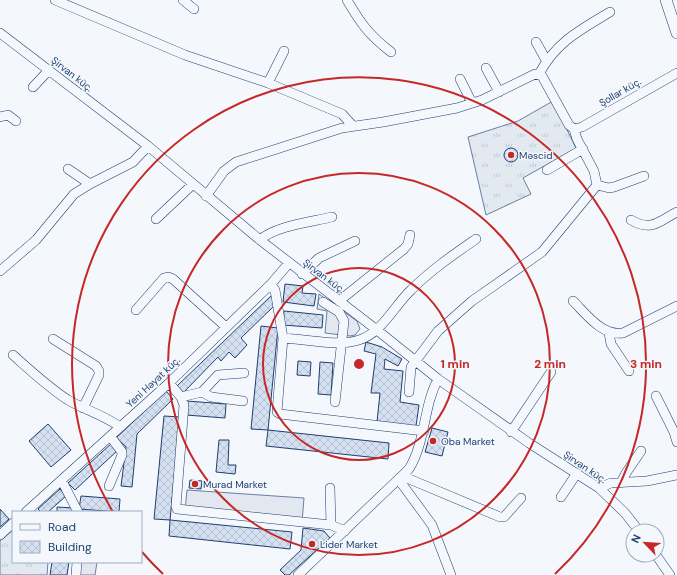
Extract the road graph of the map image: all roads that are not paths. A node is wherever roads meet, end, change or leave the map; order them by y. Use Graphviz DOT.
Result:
graph roads {
  1 [pos="56,0"];
  2 [pos="183,0"];
  3 [pos="347,0"];
  4 [pos="666,0"];
  5 [pos="194,9"];
  6 [pos="610,12"];
  7 [pos="677,32"];
  8 [pos="0,33"];
  9 [pos="536,42"];
  10 [pos="284,51"];
  11 [pos="390,52"];
  12 [pos="546,60"];
  13 [pos="486,68"];
  14 [pos="49,70"];
  15 [pos="677,73"];
  16 [pos="539,74"];
  17 [pos="460,79"];
  18 [pos="268,83"];
  19 [pos="33,87"];
  20 [pos="499,92"];
  21 [pos="472,103"];
  22 [pos="0,117"];
  23 [pos="16,121"];
  24 [pos="353,126"];
  25 [pos="574,129"];
  26 [pos="148,146"];
  27 [pos="582,149"];
  28 [pos="68,169"];
  29 [pos="547,170"];
  30 [pos="644,176"];
  31 [pos="90,184"];
  32 [pos="192,185"];
  33 [pos="597,185"];
  34 [pos="206,196"];
  35 [pos="677,212"];
  36 [pos="332,217"];
  37 [pos="156,219"];
  38 [pos="632,220"];
  39 [pos="410,235"];
  40 [pos="476,239"];
  41 [pos="260,240"];
  42 [pos="355,242"];
  43 [pos="288,263"];
  44 [pos="0,271"];
  45 [pos="302,274"];
  46 [pos="271,284"];
  47 [pos="339,301"];
  48 [pos="573,301"];
  49 [pos="323,302"];
  50 [pos="677,306"];
  51 [pos="136,310"];
  52 [pos="226,327"];
  53 [pos="377,330"];
  54 [pos="609,333"];
  55 [pos="283,338"];
  56 [pos="53,339"];
  57 [pos="342,342"];
  58 [pos="13,355"];
  59 [pos="415,361"];
  60 [pos="629,371"];
  61 [pos="551,372"];
  62 [pos="244,373"];
  63 [pos="438,379"];
  64 [pos="169,383"];
  65 [pos="202,392"];
  66 [pos="409,392"];
  67 [pos="656,396"];
  68 [pos="181,397"];
  69 [pos="244,401"];
  70 [pos="334,402"];
  71 [pos="83,408"];
  72 [pos="120,427"];
  73 [pos="424,431"];
  74 [pos="511,432"];
  75 [pos="110,436"];
  76 [pos="677,442"];
  77 [pos="641,451"];
  78 [pos="576,473"];
  79 [pos="677,475"];
  80 [pos="400,478"];
  81 [pos="62,481"];
  82 [pos="621,483"];
  83 [pos="109,486"];
  84 [pos="330,488"];
  85 [pos="599,488"];
  86 [pos="561,497"];
  87 [pos="521,498"];
  88 [pos="27,511"];
  89 [pos="77,511"];
  90 [pos="633,523"];
  91 [pos="12,524"];
  92 [pos="331,525"];
  93 [pos="345,532"];
  94 [pos="0,534"];
  95 [pos="77,563"];
  96 [pos="662,563"];
  97 [pos="76,575"];
  98 [pos="298,575"];
  99 [pos="451,575"];
  100 [pos="670,575"];
  1 -- 18 [label="street"];
  2 -- 5 [label="street"];
  3 -- 11 [label="street"];
  4 -- 7 [label="main road"];
  6 -- 12 [label="street"];
  8 -- 14 [label="street, Şirvan küç."];
  9 -- 12 [label="street"];
  10 -- 18 [label="street"];
  12 -- 16 [label="street"];
  13 -- 20 [label="street"];
  14 -- 19 [label="street"];
  14 -- 26 [label="street, Şirvan küç."];
  15 -- 25 [label="street, Şollar küç."];
  16 -- 20 [label="street"];
  16 -- 25 [label="street"];
  17 -- 21 [label="street"];
  18 -- 24 [label="street"];
  20 -- 21 [label="street"];
  21 -- 24 [label="street"];
  22 -- 23 [label="street"];
  24 -- 34 [label="street"];
  25 -- 27 [label="street"];
  26 -- 31 [label="street"];
  26 -- 32 [label="street, Şirvan küç."];
  27 -- 29 [label="street"];
  27 -- 33 [label="street"];
  28 -- 31 [label="street"];
  30 -- 33 [label="street"];
  31 -- 44 [label="street"];
  32 -- 34 [label="street, Şirvan küç."];
  32 -- 37 [label="street"];
  33 -- 59 [label="street"];
  34 -- 41 [label="street, Şirvan küç."];
  35 -- 38 [label="street"];
  36 -- 41 [label="street"];
  39 -- 47 [label="street"];
  40 -- 53 [label="street"];
  41 -- 43 [label="street, Şirvan küç."];
  42 -- 45 [label="street"];
  43 -- 45 [label="street, Şirvan küç."];
  43 -- 46 [label="street, Yeni Həyat küç."];
  45 -- 47 [label="street, Şirvan küç."];
  46 -- 52 [label="street, Yeni Həyat küç."];
  46 -- 55 [label="street"];
  47 -- 53 [label="street, Şirvan küç."];
  48 -- 54 [label="street"];
  49 -- 57 [label="street"];
  50 -- 54 [label="street"];
  51 -- 52 [label="street"];
  52 -- 64 [label="street, Yeni Həyat küç."];
  53 -- 57 [label="street"];
  53 -- 59 [label="street, Şirvan küç."];
  54 -- 60 [label="street"];
  55 -- 57 [label="street"];
  55 -- 73 [label="street"];
  56 -- 71 [label="street"];
  57 -- 70 [label="street"];
  58 -- 71 [label="street"];
  59 -- 63 [label="street, Şirvan küç."];
  59 -- 66 [label="street"];
  61 -- 74 [label="street"];
  62 -- 65 [label="street"];
  63 -- 73 [label="street"];
  63 -- 74 [label="street, Şirvan küç."];
  64 -- 68 [label="street"];
  64 -- 72 [label="street, Yeni Həyat küç."];
  65 -- 68 [label="street"];
  65 -- 69 [label="street"];
  67 -- 76 [label="street"];
  68 -- 92 [label="street"];
  71 -- 72 [label="street"];
  72 -- 75 [label="street, Yeni Həyat küç."];
  73 -- 80 [label="street"];
  74 -- 78 [label="street, Şirvan küç."];
  75 -- 81 [label="street, Yeni Həyat küç."];
  75 -- 83 [label="street"];
  77 -- 82 [label="street"];
  78 -- 85 [label="street, Şirvan küç."];
  78 -- 86 [label="street"];
  79 -- 82 [label="street"];
  80 -- 87 [label="street"];
  80 -- 93 [label="street"];
  80 -- 99 [label="street"];
  81 -- 88 [label="street, Yeni Həyat küç."];
  81 -- 89 [label="street"];
  82 -- 85 [label="street"];
  84 -- 92 [label="street"];
  85 -- 90 [label="street, Şirvan küç."];
  91 -- 94 [label="street"];
  92 -- 93 [label="street"];
  93 -- 98 [label="street"];
  95 -- 97 [label="street"];
  96 -- 100 [label="street"];
}
